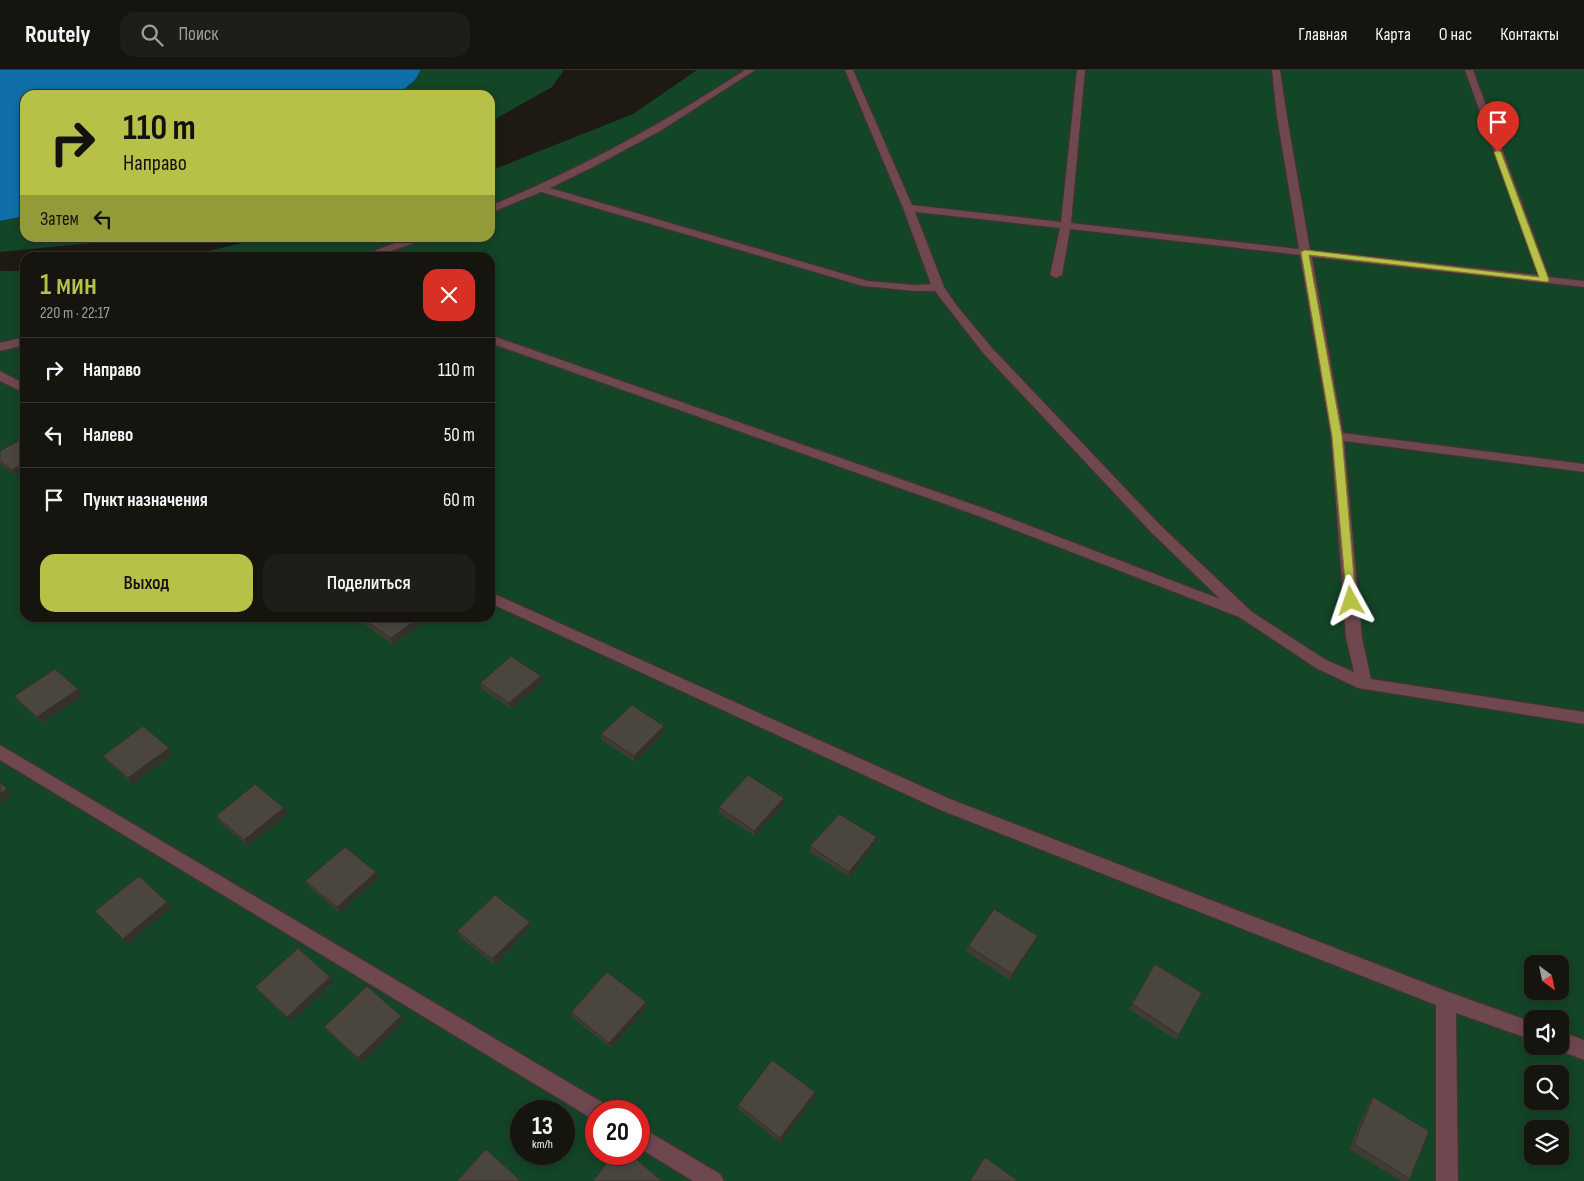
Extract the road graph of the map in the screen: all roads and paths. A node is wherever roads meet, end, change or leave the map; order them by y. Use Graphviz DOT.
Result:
graph roads {
  1 [pos="751,70"];
  2 [pos="849,70"];
  3 [pos="1081,70"];
  4 [pos="1276,70"];
  5 [pos="1469,70"];
  6 [pos="542,189"];
  7 [pos="495,208"];
  8 [pos="908,208"];
  9 [pos="1066,225"];
  10 [pos="406,242"];
  11 [pos="377,252"];
  12 [pos="1305,252"];
  13 [pos="1056,274"];
  14 [pos="1545,280"];
  15 [pos="1584,284"];
  16 [pos="938,287"];
  17 [pos="495,341"];
  18 [pos="20,342"];
  19 [pos="0,347"];
  20 [pos="0,375"];
  21 [pos="20,387"];
  22 [pos="1337,436"];
  23 [pos="1584,468"];
  24 [pos="495,599"];
  25 [pos="1247,616"];
  26 [pos="1364,684"];
  27 [pos="1584,718"];
  28 [pos="0,752"];
  29 [pos="1446,1000"];
  30 [pos="1524,1028"];
  31 [pos="1569,1044"];
  32 [pos="1584,1050"];
  33 [pos="585,1103"];
  34 [pos="650,1143"];
  35 [pos="713,1181"];
  36 [pos="1447,1181"];
  1 -- 6 [label="lane"];
  2 -- 8 [label="lane"];
  3 -- 9 [label="lane"];
  4 -- 12 [label="lane"];
  5 -- 14 [label="lane"];
  6 -- 7 [label="lane"];
  6 -- 16 [label="lane"];
  8 -- 9 [label="lane"];
  8 -- 16 [label="lane"];
  9 -- 12 [label="lane"];
  9 -- 13 [label="lane"];
  10 -- 11 [label="lane"];
  12 -- 14 [label="lane"];
  12 -- 22 [label="lane"];
  14 -- 15 [label="lane"];
  16 -- 25 [label="lane"];
  17 -- 25 [label="lane"];
  18 -- 19 [label="lane"];
  20 -- 21 [label="lane"];
  22 -- 23 [label="lane"];
  22 -- 26 [label="lane"];
  24 -- 29 [label="lane"];
  25 -- 26 [label="lane"];
  26 -- 27 [label="lane"];
  28 -- 33 [label="lane"];
  29 -- 30 [label="lane"];
  29 -- 36 [label="lane"];
  31 -- 32 [label="lane"];
  34 -- 35 [label="lane"];
}
